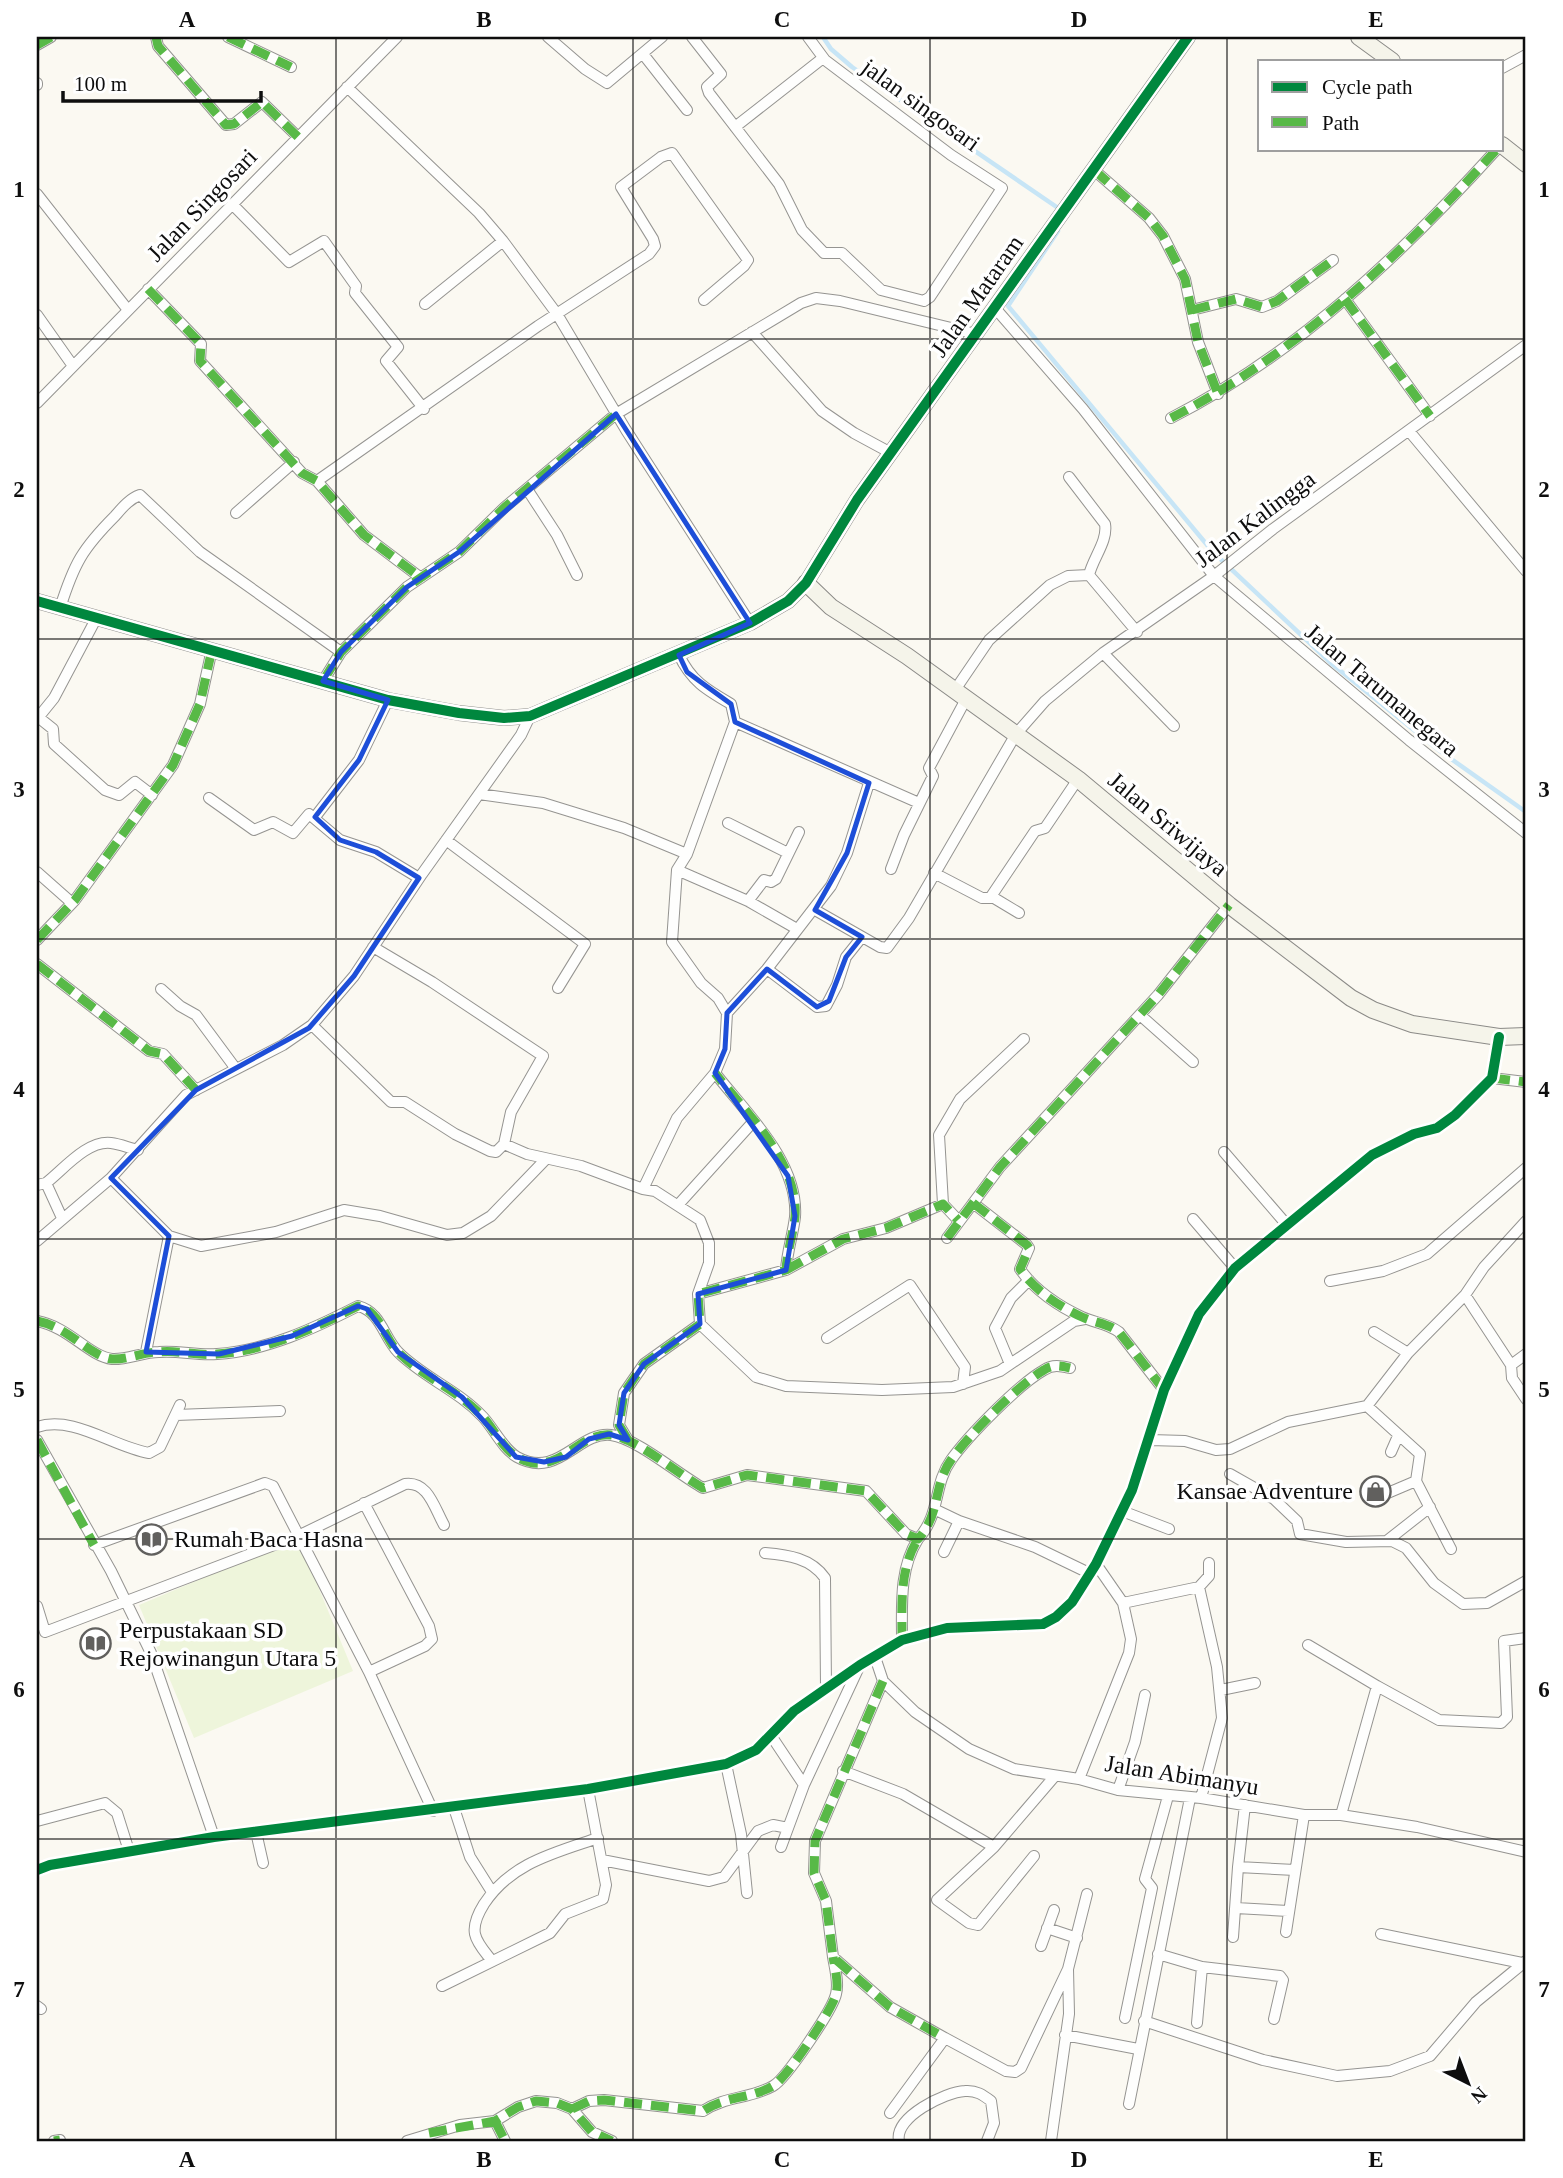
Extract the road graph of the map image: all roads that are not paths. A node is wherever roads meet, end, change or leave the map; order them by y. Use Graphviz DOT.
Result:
graph roads {
  1 [pos="51,37"];
  2 [pos="156,37"];
  3 [pos="228,37"];
  4 [pos="397,37"];
  5 [pos="548,37"];
  6 [pos="662,37"];
  7 [pos="692,37"];
  8 [pos="808,37"];
  9 [pos="1188,37"];
  10 [pos="1359,37"];
  11 [pos="37,45"];
  12 [pos="643,54"];
  13 [pos="1526,55"];
  14 [pos="823,58"];
  15 [pos="1391,60"];
  16 [pos="291,67"];
  17 [pos="1504,67"];
  18 [pos="347,87"];
  19 [pos="687,110"];
  20 [pos="735,127"];
  21 [pos="298,137"];
  22 [pos="1504,147"];
  23 [pos="1496,150"];
  24 [pos="1526,164"];
  25 [pos="1094,170"];
  26 [pos="37,194"];
  27 [pos="232,204"];
  28 [pos="503,241"];
  29 [pos="1332,260"];
  30 [pos="148,289"];
  31 [pos="1345,299"];
  32 [pos="704,300"];
  33 [pos="425,304"];
  34 [pos="995,308"];
  35 [pos="128,310"];
  36 [pos="1192,310"];
  37 [pos="557,314"];
  38 [pos="37,315"];
  39 [pos="752,332"];
  40 [pos="976,334"];
  41 [pos="1526,345"];
  42 [pos="73,366"];
  43 [pos="1218,394"];
  44 [pos="37,403"];
  45 [pos="424,408"];
  46 [pos="616,414"];
  47 [pos="1430,416"];
  48 [pos="1171,418"];
  49 [pos="1409,431"];
  50 [pos="891,453"];
  51 [pos="294,462"];
  52 [pos="1069,477"];
  53 [pos="317,481"];
  54 [pos="527,489"];
  55 [pos="236,513"];
  56 [pos="1526,571"];
  57 [pos="577,575"];
  58 [pos="1089,575"];
  59 [pos="1214,576"];
  60 [pos="421,578"];
  61 [pos="806,583"];
  62 [pos="37,601"];
  63 [pos="60,608"];
  64 [pos="97,617"];
  65 [pos="750,624"];
  66 [pos="1137,632"];
  67 [pos="212,649"];
  68 [pos="341,652"];
  69 [pos="1103,653"];
  70 [pos="679,655"];
  71 [pos="323,681"];
  72 [pos="960,694"];
  73 [pos="388,700"];
  74 [pos="530,716"];
  75 [pos="38,718"];
  76 [pos="735,722"];
  77 [pos="1174,726"];
  78 [pos="1016,734"];
  79 [pos="1078,779"];
  80 [pos="869,783"];
  81 [pos="479,794"];
  82 [pos="152,795"];
  83 [pos="209,798"];
  84 [pos="919,803"];
  85 [pos="315,817"];
  86 [pos="727,822"];
  87 [pos="799,832"];
  88 [pos="1526,833"];
  89 [pos="446,840"];
  90 [pos="788,853"];
  91 [pos="687,854"];
  92 [pos="891,869"];
  93 [pos="677,870"];
  94 [pos="37,872"];
  95 [pos="934,873"];
  96 [pos="419,878"];
  97 [pos="990,898"];
  98 [pos="748,901"];
  99 [pos="72,904"];
  100 [pos="1229,905"];
  101 [pos="815,910"];
  102 [pos="1019,913"];
  103 [pos="797,929"];
  104 [pos="862,937"];
  105 [pos="37,940"];
  106 [pos="373,947"];
  107 [pos="37,964"];
  108 [pos="767,969"];
  109 [pos="558,988"];
  110 [pos="161,989"];
  111 [pos="727,1013"];
  112 [pos="1140,1015"];
  113 [pos="312,1025"];
  114 [pos="1526,1036"];
  115 [pos="1024,1039"];
  116 [pos="1499,1042"];
  117 [pos="1193,1062"];
  118 [pos="236,1069"];
  119 [pos="715,1073"];
  120 [pos="1492,1078"];
  121 [pos="1526,1082"];
  122 [pos="196,1090"];
  123 [pos="753,1122"];
  124 [pos="504,1144"];
  125 [pos="138,1150"];
  126 [pos="1224,1152"];
  127 [pos="546,1159"];
  128 [pos="1526,1168"];
  129 [pos="111,1178"];
  130 [pos="42,1184"];
  131 [pos="643,1188"];
  132 [pos="972,1203"];
  133 [pos="943,1204"];
  134 [pos="678,1205"];
  135 [pos="62,1218"];
  136 [pos="1193,1219"];
  137 [pos="958,1220"];
  138 [pos="1526,1220"];
  139 [pos="1287,1225"];
  140 [pos="169,1236"];
  141 [pos="947,1238"];
  142 [pos="37,1241"];
  143 [pos="1235,1268"];
  144 [pos="786,1270"];
  145 [pos="1029,1280"];
  146 [pos="1329,1281"];
  147 [pos="698,1294"];
  148 [pos="1465,1295"];
  149 [pos="1085,1319"];
  150 [pos="37,1321"];
  151 [pos="700,1324"];
  152 [pos="1374,1332"];
  153 [pos="827,1338"];
  154 [pos="146,1352"];
  155 [pos="1408,1353"];
  156 [pos="1526,1354"];
  157 [pos="1010,1364"];
  158 [pos="1511,1364"];
  159 [pos="1070,1368"];
  160 [pos="963,1384"];
  161 [pos="1164,1390"];
  162 [pos="1526,1399"];
  163 [pos="1367,1406"];
  164 [pos="280,1410"];
  165 [pos="37,1427"];
  166 [pos="1398,1436"];
  167 [pos="37,1440"];
  168 [pos="628,1440"];
  169 [pos="1150,1440"];
  170 [pos="1391,1451"];
  171 [pos="1230,1474"];
  172 [pos="1416,1481"];
  173 [pos="1383,1495"];
  174 [pos="364,1503"];
  175 [pos="1124,1506"];
  176 [pos="1430,1507"];
  177 [pos="936,1510"];
  178 [pos="959,1521"];
  179 [pos="443,1525"];
  180 [pos="1169,1529"];
  181 [pos="298,1536"];
  182 [pos="918,1539"];
  183 [pos="1388,1540"];
  184 [pos="94,1545"];
  185 [pos="1451,1549"];
  186 [pos="944,1552"];
  187 [pos="765,1553"];
  188 [pos="1209,1563"];
  189 [pos="1093,1569"];
  190 [pos="1526,1581"];
  191 [pos="1199,1587"];
  192 [pos="126,1601"];
  193 [pos="1123,1604"];
  194 [pos="37,1606"];
  195 [pos="41,1633"];
  196 [pos="1526,1638"];
  197 [pos="902,1640"];
  198 [pos="1308,1646"];
  199 [pos="875,1657"];
  200 [pos="860,1665"];
  201 [pos="369,1672"];
  202 [pos="883,1681"];
  203 [pos="1255,1683"];
  204 [pos="1377,1686"];
  205 [pos="826,1688"];
  206 [pos="1221,1690"];
  207 [pos="1145,1695"];
  208 [pos="772,1737"];
  209 [pos="726,1765"];
  210 [pos="843,1771"];
  211 [pos="1054,1777"];
  212 [pos="1079,1779"];
  213 [pos="804,1786"];
  214 [pos="588,1790"];
  215 [pos="1118,1790"];
  216 [pos="1168,1796"];
  217 [pos="1196,1798"];
  218 [pos="1245,1805"];
  219 [pos="454,1808"];
  220 [pos="432,1811"];
  221 [pos="1304,1815"];
  222 [pos="1341,1815"];
  223 [pos="37,1821"];
  224 [pos="788,1828"];
  225 [pos="256,1832"];
  226 [pos="214,1838"];
  227 [pos="598,1838"];
  228 [pos="780,1847"];
  229 [pos="994,1847"];
  230 [pos="129,1851"];
  231 [pos="1526,1852"];
  232 [pos="741,1856"];
  233 [pos="1034,1856"];
  234 [pos="602,1860"];
  235 [pos="263,1863"];
  236 [pos="1238,1867"];
  237 [pos="37,1870"];
  238 [pos="1295,1870"];
  239 [pos="492,1892"];
  240 [pos="747,1893"];
  241 [pos="1087,1894"];
  242 [pos="1236,1908"];
  243 [pos="1054,1910"];
  244 [pos="1288,1911"];
  245 [pos="1047,1928"];
  246 [pos="1286,1932"];
  247 [pos="1381,1934"];
  248 [pos="1233,1937"];
  249 [pos="1077,1938"];
  250 [pos="1041,1946"];
  251 [pos="1158,1954"];
  252 [pos="833,1957"];
  253 [pos="492,1961"];
  254 [pos="1524,1962"];
  255 [pos="1202,1967"];
  256 [pos="1068,1969"];
  257 [pos="442,1986"];
  258 [pos="1125,2018"];
  259 [pos="1273,2019"];
  260 [pos="1144,2021"];
  261 [pos="1197,2023"];
  262 [pos="1065,2035"];
  263 [pos="945,2038"];
  264 [pos="1138,2049"];
  265 [pos="1129,2104"];
  266 [pos="572,2109"];
  267 [pos="890,2113"];
  268 [pos="495,2121"];
  269 [pos="591,2137"];
  270 [pos="407,2141"];
  271 [pos="505,2141"];
  272 [pos="612,2141"];
  273 [pos="899,2141"];
  274 [pos="987,2141"];
  275 [pos="1051,2141"];
  1 -- 11 [label="street"];
  2 -- 21 [label="street"];
  3 -- 16 [label="street"];
  4 -- 18 [label="street, Jalan Singosari"];
  5 -- 12 [label="street"];
  6 -- 12 [label="street"];
  7 -- 20 [label="street"];
  8 -- 14 [label="street, jalan singosari"];
  9 -- 25 [label="street, Jalan Mataram"];
  10 -- 15 [label="main road"];
  12 -- 19 [label="street"];
  13 -- 17 [label="street"];
  14 -- 20 [label="street"];
  14 -- 20 [label="street, jalan singosari"];
  18 -- 21 [label="street, Jalan Singosari"];
  18 -- 28 [label="street"];
  21 -- 27 [label="street, Jalan Singosari"];
  22 -- 24 [label="main road"];
  23 -- 31 [label="street"];
  25 -- 34 [label="street, Jalan Mataram"];
  25 -- 36 [label="street"];
  26 -- 35 [label="street"];
  27 -- 30 [label="street, Jalan Singosari"];
  27 -- 45 [label="street"];
  28 -- 33 [label="street"];
  28 -- 37 [label="street"];
  29 -- 36 [label="street"];
  30 -- 35 [label="street, Jalan Singosari"];
  30 -- 51 [label="street"];
  31 -- 43 [label="street"];
  31 -- 47 [label="street"];
  32 -- 37 [label="street"];
  34 -- 40 [label="street, Jalan Mataram"];
  34 -- 59 [label="street, Jalan Tarumanegara"];
  35 -- 42 [label="street, Jalan Singosari"];
  36 -- 43 [label="street"];
  37 -- 45 [label="street"];
  37 -- 46 [label="street"];
  38 -- 42 [label="street"];
  39 -- 40 [label="street"];
  39 -- 46 [label="street"];
  39 -- 50 [label="street"];
  40 -- 50 [label="street, Jalan Mataram"];
  41 -- 47 [label="street, Jalan Kalingga"];
  42 -- 44 [label="street, Jalan Singosari"];
  43 -- 48 [label="street"];
  45 -- 53 [label="street"];
  46 -- 54 [label="street"];
  46 -- 65 [label="street"];
  47 -- 49 [label="street, Jalan Kalingga"];
  49 -- 56 [label="street"];
  49 -- 59 [label="street, Jalan Kalingga"];
  50 -- 61 [label="street, Jalan Mataram"];
  51 -- 53 [label="street"];
  51 -- 55 [label="street"];
  52 -- 58 [label="street"];
  53 -- 60 [label="street"];
  54 -- 57 [label="street"];
  54 -- 60 [label="street"];
  58 -- 66 [label="street"];
  58 -- 72 [label="street"];
  59 -- 66 [label="street, Jalan Kalingga"];
  59 -- 88 [label="street, Jalan Tarumanegara"];
  60 -- 68 [label="street"];
  61 -- 65 [label="street, Jalan Mataram"];
  61 -- 72 [label="main road, Jalan Sriwijaya"];
  62 -- 63 [label="street"];
  63 -- 64 [label="street"];
  63 -- 68 [label="street"];
  64 -- 67 [label="street"];
  64 -- 75 [label="street"];
  65 -- 70 [label="street, Jalan Mataram"];
  66 -- 69 [label="street, Jalan Kalingga"];
  67 -- 71 [label="street"];
  67 -- 82 [label="street"];
  68 -- 71 [label="street"];
  69 -- 77 [label="street"];
  69 -- 78 [label="street, Jalan Kalingga"];
  70 -- 74 [label="street, Jalan Mataram"];
  70 -- 76 [label="street"];
  71 -- 73 [label="street"];
  72 -- 78 [label="main road, Jalan Sriwijaya"];
  72 -- 84 [label="street"];
  73 -- 74 [label="street"];
  73 -- 85 [label="street"];
  74 -- 81 [label="street"];
  75 -- 82 [label="street"];
  76 -- 80 [label="street"];
  76 -- 91 [label="street"];
  78 -- 79 [label="main road, Jalan Sriwijaya"];
  78 -- 95 [label="street, Jalan Kalingga"];
  79 -- 97 [label="street"];
  79 -- 100 [label="main road, Jalan Sriwijaya"];
  80 -- 84 [label="street"];
  80 -- 101 [label="street"];
  81 -- 89 [label="street"];
  81 -- 91 [label="street"];
  82 -- 99 [label="street"];
  83 -- 85 [label="street"];
  84 -- 92 [label="street"];
  85 -- 96 [label="street"];
  86 -- 90 [label="street"];
  87 -- 90 [label="street"];
  89 -- 96 [label="street"];
  89 -- 109 [label="street"];
  90 -- 98 [label="street"];
  91 -- 93 [label="street"];
  93 -- 98 [label="street"];
  93 -- 111 [label="street"];
  94 -- 99 [label="street"];
  95 -- 97 [label="street"];
  95 -- 104 [label="street, Jalan Kalingga"];
  96 -- 106 [label="street"];
  97 -- 102 [label="street"];
  98 -- 103 [label="street"];
  99 -- 105 [label="street"];
  100 -- 112 [label="street"];
  100 -- 116 [label="main road, Jalan Sriwijaya"];
  101 -- 103 [label="street"];
  101 -- 104 [label="street"];
  103 -- 108 [label="street"];
  104 -- 108 [label="street"];
  106 -- 113 [label="street"];
  106 -- 124 [label="street"];
  107 -- 122 [label="street"];
  108 -- 111 [label="street"];
  110 -- 118 [label="street"];
  111 -- 119 [label="street"];
  112 -- 117 [label="street"];
  112 -- 132 [label="street"];
  113 -- 118 [label="street"];
  113 -- 124 [label="street"];
  114 -- 116 [label="main road, Jalan Sriwijaya"];
  115 -- 133 [label="street"];
  116 -- 120 [label="street"];
  118 -- 122 [label="street"];
  119 -- 123 [label="street"];
  119 -- 131 [label="street"];
  120 -- 121 [label="street"];
  120 -- 139 [label="street"];
  122 -- 125 [label="street"];
  123 -- 134 [label="street"];
  123 -- 144 [label="street"];
  124 -- 127 [label="street"];
  125 -- 129 [label="street"];
  125 -- 130 [label="street"];
  126 -- 139 [label="street"];
  127 -- 131 [label="street"];
  127 -- 140 [label="street"];
  128 -- 146 [label="street"];
  129 -- 135 [label="street"];
  129 -- 140 [label="street"];
  130 -- 135 [label="street"];
  131 -- 134 [label="street"];
  132 -- 137 [label="street"];
  132 -- 145 [label="street"];
  133 -- 137 [label="street"];
  133 -- 144 [label="street"];
  134 -- 147 [label="street"];
  135 -- 142 [label="street"];
  136 -- 143 [label="street"];
  137 -- 141 [label="street"];
  138 -- 148 [label="street"];
  139 -- 143 [label="street"];
  140 -- 154 [label="street"];
  143 -- 161 [label="street"];
  144 -- 147 [label="street"];
  145 -- 149 [label="street"];
  145 -- 157 [label="street"];
  147 -- 151 [label="street"];
  148 -- 155 [label="street"];
  148 -- 158 [label="street"];
  149 -- 157 [label="street"];
  149 -- 161 [label="street"];
  150 -- 154 [label="street"];
  151 -- 160 [label="street"];
  151 -- 168 [label="street"];
  152 -- 155 [label="street"];
  153 -- 160 [label="street"];
  154 -- 168 [label="street"];
  155 -- 163 [label="street"];
  156 -- 158 [label="street"];
  157 -- 160 [label="street"];
  158 -- 162 [label="street"];
  159 -- 177 [label="street"];
  161 -- 169 [label="street"];
  163 -- 166 [label="street"];
  163 -- 169 [label="street"];
  164 -- 165 [label="street"];
  166 -- 170 [label="street"];
  166 -- 172 [label="street"];
  167 -- 184 [label="street"];
  168 -- 182 [label="street"];
  169 -- 175 [label="street"];
  171 -- 183 [label="street"];
  172 -- 173 [label="street"];
  172 -- 176 [label="street"];
  174 -- 179 [label="street"];
  174 -- 181 [label="street"];
  174 -- 201 [label="street"];
  175 -- 180 [label="street"];
  175 -- 189 [label="street"];
  176 -- 183 [label="street"];
  176 -- 185 [label="street"];
  177 -- 178 [label="street"];
  177 -- 182 [label="street"];
  178 -- 186 [label="street"];
  178 -- 189 [label="street"];
  181 -- 184 [label="street"];
  181 -- 192 [label="street"];
  181 -- 201 [label="street"];
  182 -- 197 [label="street"];
  183 -- 190 [label="street"];
  184 -- 192 [label="street"];
  187 -- 205 [label="street"];
  188 -- 191 [label="street"];
  189 -- 193 [label="street"];
  189 -- 197 [label="street"];
  191 -- 193 [label="street"];
  191 -- 206 [label="street"];
  192 -- 195 [label="street"];
  192 -- 226 [label="street"];
  193 -- 212 [label="street"];
  194 -- 195 [label="street"];
  196 -- 204 [label="street"];
  197 -- 199 [label="street"];
  198 -- 204 [label="street"];
  199 -- 200 [label="street"];
  199 -- 202 [label="street, Jalan Abimanyu"];
  200 -- 205 [label="street"];
  200 -- 213 [label="street"];
  201 -- 220 [label="street"];
  202 -- 210 [label="street"];
  202 -- 211 [label="street, Jalan Abimanyu"];
  203 -- 206 [label="street"];
  204 -- 222 [label="street"];
  205 -- 208 [label="street"];
  206 -- 217 [label="street"];
  207 -- 215 [label="street"];
  208 -- 209 [label="street"];
  208 -- 213 [label="street"];
  209 -- 214 [label="street"];
  209 -- 232 [label="street"];
  210 -- 229 [label="street"];
  210 -- 252 [label="street"];
  211 -- 212 [label="street, Jalan Abimanyu"];
  211 -- 229 [label="street"];
  212 -- 215 [label="street, Jalan Abimanyu"];
  213 -- 224 [label="street"];
  214 -- 219 [label="street"];
  214 -- 227 [label="street"];
  215 -- 216 [label="street, Jalan Abimanyu"];
  216 -- 217 [label="street, Jalan Abimanyu"];
  216 -- 258 [label="street"];
  217 -- 218 [label="street, Jalan Abimanyu"];
  217 -- 251 [label="street"];
  218 -- 221 [label="street, Jalan Abimanyu"];
  218 -- 236 [label="street"];
  219 -- 220 [label="street"];
  219 -- 239 [label="street"];
  220 -- 225 [label="street"];
  221 -- 222 [label="street, Jalan Abimanyu"];
  221 -- 238 [label="street"];
  222 -- 231 [label="street, Jalan Abimanyu"];
  223 -- 230 [label="street"];
  224 -- 228 [label="street"];
  224 -- 232 [label="street"];
  225 -- 226 [label="street"];
  225 -- 235 [label="street"];
  226 -- 230 [label="street"];
  227 -- 234 [label="street"];
  227 -- 239 [label="street"];
  229 -- 233 [label="street"];
  230 -- 237 [label="street"];
  232 -- 234 [label="street"];
  232 -- 240 [label="street"];
  234 -- 253 [label="street"];
  236 -- 238 [label="street"];
  236 -- 242 [label="street"];
  238 -- 244 [label="street"];
  239 -- 253 [label="street"];
  241 -- 249 [label="street"];
  242 -- 244 [label="street"];
  242 -- 248 [label="street"];
  243 -- 245 [label="street"];
  244 -- 246 [label="street"];
  245 -- 249 [label="street"];
  245 -- 250 [label="street"];
  247 -- 254 [label="street"];
  249 -- 256 [label="street"];
  251 -- 255 [label="street"];
  251 -- 260 [label="street"];
  252 -- 263 [label="street"];
  252 -- 266 [label="street"];
  253 -- 257 [label="street"];
  254 -- 260 [label="street"];
  255 -- 259 [label="street"];
  255 -- 261 [label="street"];
  256 -- 262 [label="street"];
  256 -- 263 [label="street"];
  260 -- 264 [label="street"];
  262 -- 264 [label="street"];
  262 -- 275 [label="street"];
  263 -- 267 [label="street"];
  264 -- 265 [label="street"];
  266 -- 268 [label="street"];
  266 -- 269 [label="street"];
  268 -- 270 [label="street"];
  268 -- 271 [label="street"];
  269 -- 272 [label="street"];
  273 -- 274 [label="street"];
}
